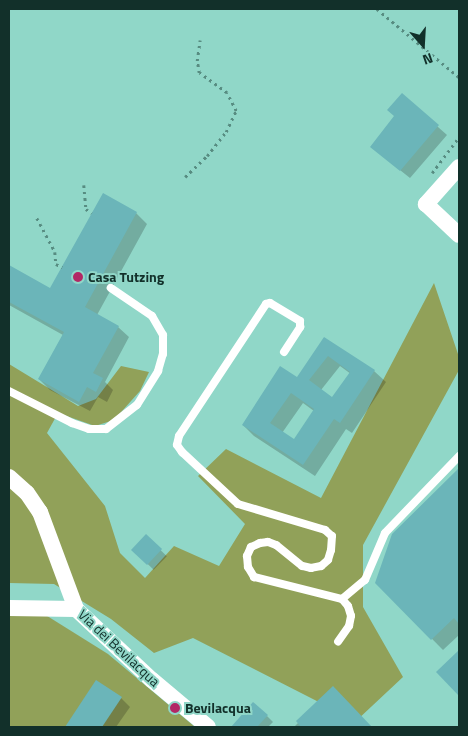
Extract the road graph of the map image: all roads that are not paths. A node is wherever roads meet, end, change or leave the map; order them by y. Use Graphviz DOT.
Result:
graph roads {
  1 [pos="459,167"];
  2 [pos="459,235"];
  3 [pos="111,288"];
  4 [pos="284,352"];
  5 [pos="9,391"];
  6 [pos="459,456"];
  7 [pos="9,477"];
  8 [pos="342,600"];
  9 [pos="9,608"];
  10 [pos="76,610"];
  11 [pos="338,642"];
  12 [pos="208,727"];
  1 -- 2 [label="street"];
  3 -- 5 [label="lane"];
  4 -- 8 [label="lane"];
  6 -- 8 [label="lane"];
  7 -- 10 [label="street, Via dei Bevilacqua"];
  8 -- 11 [label="lane"];
  9 -- 10 [label="street"];
  10 -- 12 [label="street, Via dei Bevilacqua"];
}
